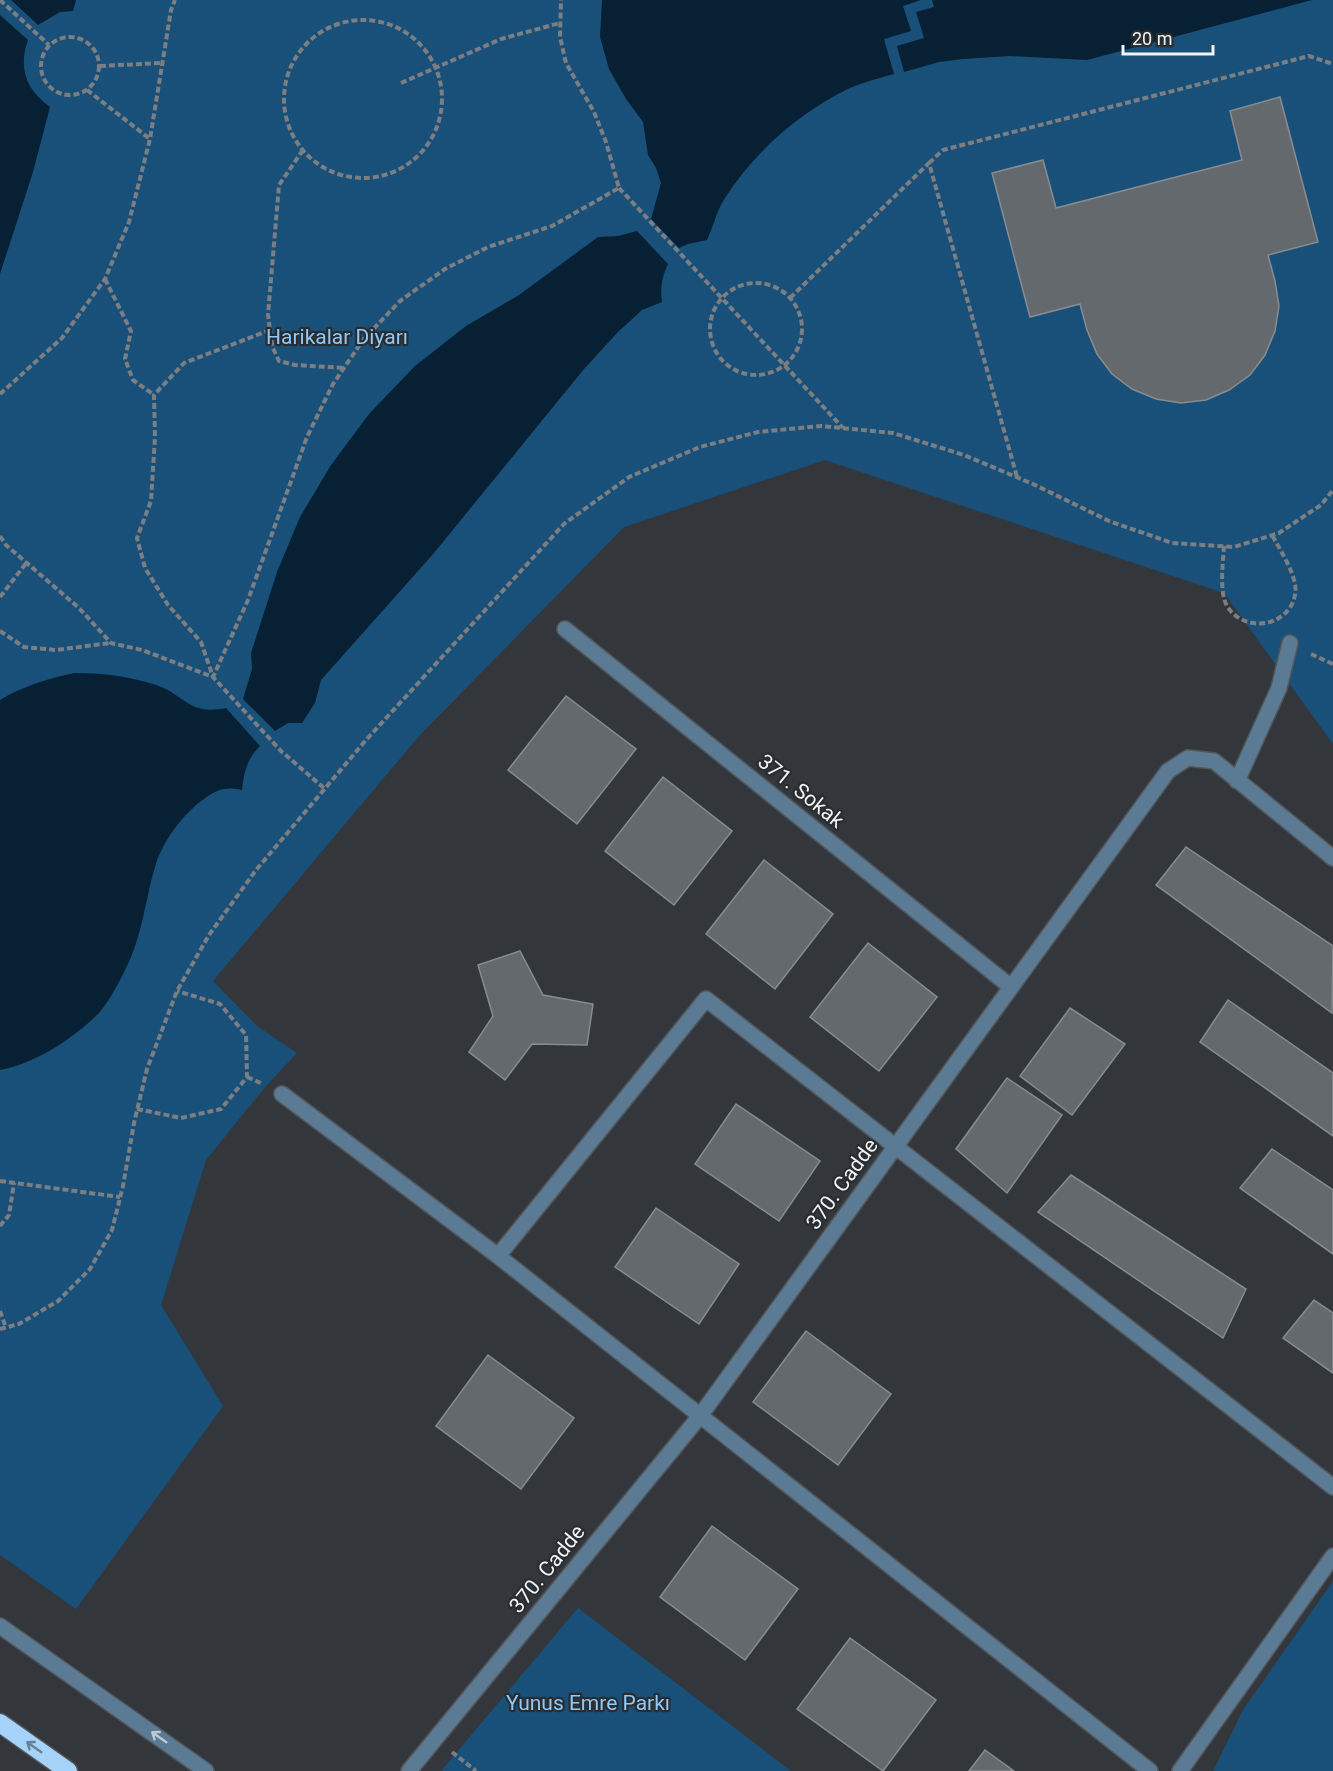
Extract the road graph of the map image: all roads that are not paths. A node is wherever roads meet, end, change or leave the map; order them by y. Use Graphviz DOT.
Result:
graph roads {
  1 [pos="565,628"];
  2 [pos="1290,643"];
  3 [pos="1237,781"];
  4 [pos="1333,858"];
  5 [pos="1011,987"];
  6 [pos="282,1094"];
  7 [pos="895,1147"];
  8 [pos="498,1256"];
  9 [pos="700,1416"];
  10 [pos="1333,1487"];
  11 [pos="1333,1556"];
  12 [pos="0,1626"];
  13 [pos="0,1723"];
  14 [pos="68,1771"];
  15 [pos="206,1771"];
  16 [pos="409,1771"];
  17 [pos="1150,1771"];
  18 [pos="1179,1771"];
  1 -- 5 [label="street, 371. Sokak"];
  2 -- 3 [label="street"];
  3 -- 4 [label="street, 370. Cadde"];
  3 -- 5 [label="street, 370. Cadde"];
  5 -- 7 [label="street, 370. Cadde"];
  6 -- 8 [label="street"];
  7 -- 8 [label="street"];
  7 -- 9 [label="street, 370. Cadde"];
  7 -- 10 [label="street"];
  8 -- 9 [label="street"];
  9 -- 16 [label="street, 370. Cadde"];
  9 -- 17 [label="street"];
  11 -- 18 [label="street"];
  15 -- 12 [label="street, one-way"];
  14 -- 13 [label="highway, one-way"];
}
